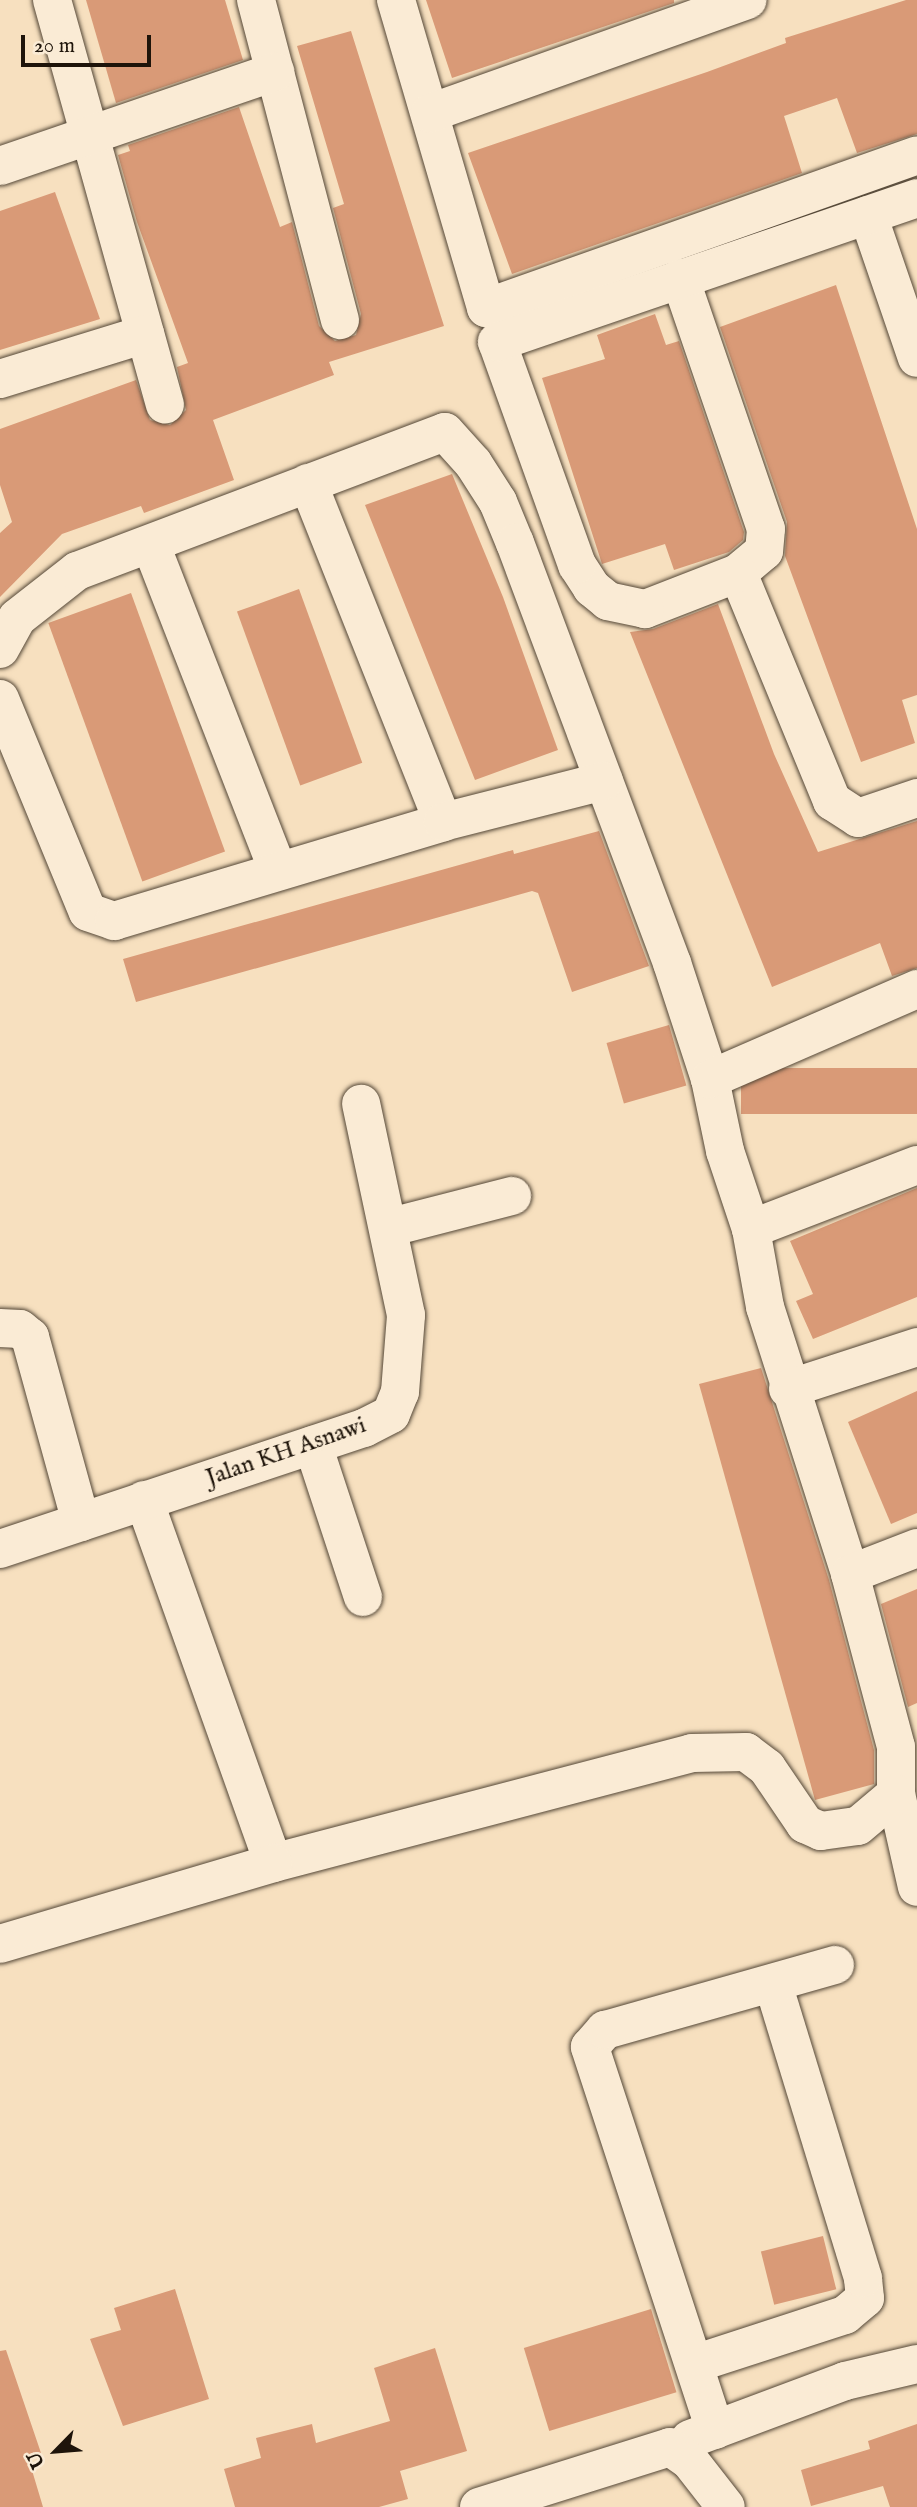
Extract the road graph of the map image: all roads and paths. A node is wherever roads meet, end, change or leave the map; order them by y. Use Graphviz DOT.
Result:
graph roads {
  1 [pos="52,0"];
  2 [pos="256,0"];
  3 [pos="396,0"];
  4 [pos="747,0"];
  5 [pos="275,72"];
  6 [pos="430,113"];
  7 [pos="89,133"];
  8 [pos="917,155"];
  9 [pos="0,166"];
  10 [pos="917,198"];
  11 [pos="868,215"];
  12 [pos="680,278"];
  13 [pos="340,320"];
  14 [pos="145,334"];
  15 [pos="917,358"];
  16 [pos="0,379"];
  17 [pos="165,404"];
  18 [pos="308,483"];
  19 [pos="151,545"];
  20 [pos="738,573"];
  21 [pos="0,649"];
  22 [pos="0,699"];
  23 [pos="604,781"];
  24 [pos="917,798"];
  25 [pos="443,822"];
  26 [pos="278,870"];
  27 [pos="917,989"];
  28 [pos="710,1079"];
  29 [pos="361,1104"];
  30 [pos="917,1165"];
  31 [pos="512,1196"];
  32 [pos="391,1227"];
  33 [pos="751,1229"];
  34 [pos="0,1328"];
  35 [pos="917,1347"];
  36 [pos="788,1389"];
  37 [pos="313,1445"];
  38 [pos="145,1500"];
  39 [pos="81,1522"];
  40 [pos="917,1548"];
  41 [pos="0,1549"];
  42 [pos="850,1574"];
  43 [pos="363,1597"];
  44 [pos="906,1743"];
  45 [pos="895,1794"];
  46 [pos="273,1863"];
  47 [pos="917,1887"];
  48 [pos="0,1944"];
  49 [pos="835,1965"];
  50 [pos="774,1983"];
  51 [pos="694,2364"];
  52 [pos="917,2364"];
  53 [pos="715,2430"];
  54 [pos="670,2447"];
  55 [pos="479,2507"];
  56 [pos="726,2507"];
  1 -- 7 [label="street"];
  2 -- 5 [label="street"];
  3 -- 6 [label="street"];
  4 -- 6 [label="street"];
  5 -- 7 [label="street"];
  5 -- 13 [label="street"];
  6 -- 8 [label="street"];
  7 -- 9 [label="street"];
  7 -- 14 [label="street"];
  10 -- 11 [label="street"];
  11 -- 12 [label="street"];
  11 -- 15 [label="street"];
  12 -- 20 [label="street"];
  12 -- 20 [label="street"];
  14 -- 16 [label="street"];
  14 -- 17 [label="street"];
  18 -- 19 [label="street"];
  18 -- 23 [label="street"];
  18 -- 25 [label="street"];
  19 -- 21 [label="street"];
  19 -- 26 [label="street"];
  20 -- 24 [label="street"];
  22 -- 26 [label="street"];
  23 -- 25 [label="street"];
  23 -- 28 [label="street"];
  25 -- 26 [label="street"];
  27 -- 28 [label="street"];
  28 -- 33 [label="street"];
  29 -- 32 [label="street, Jalan KH Asnawi"];
  30 -- 33 [label="street"];
  31 -- 32 [label="street"];
  32 -- 37 [label="street, Jalan KH Asnawi"];
  33 -- 36 [label="street"];
  34 -- 39 [label="street"];
  35 -- 36 [label="street"];
  36 -- 42 [label="street"];
  37 -- 38 [label="street, Jalan KH Asnawi"];
  37 -- 43 [label="street"];
  38 -- 39 [label="street, Jalan KH Asnawi"];
  38 -- 46 [label="street"];
  39 -- 41 [label="street, Jalan KH Asnawi"];
  40 -- 42 [label="street"];
  42 -- 44 [label="street"];
  44 -- 45 [label="street"];
  45 -- 46 [label="street"];
  45 -- 47 [label="street"];
  46 -- 48 [label="street"];
  49 -- 50 [label="street"];
  50 -- 51 [label="street"];
  50 -- 51 [label="street"];
  51 -- 53 [label="street"];
  52 -- 53 [label="street"];
  53 -- 54 [label="street"];
  54 -- 55 [label="street"];
  54 -- 56 [label="street"];
}
